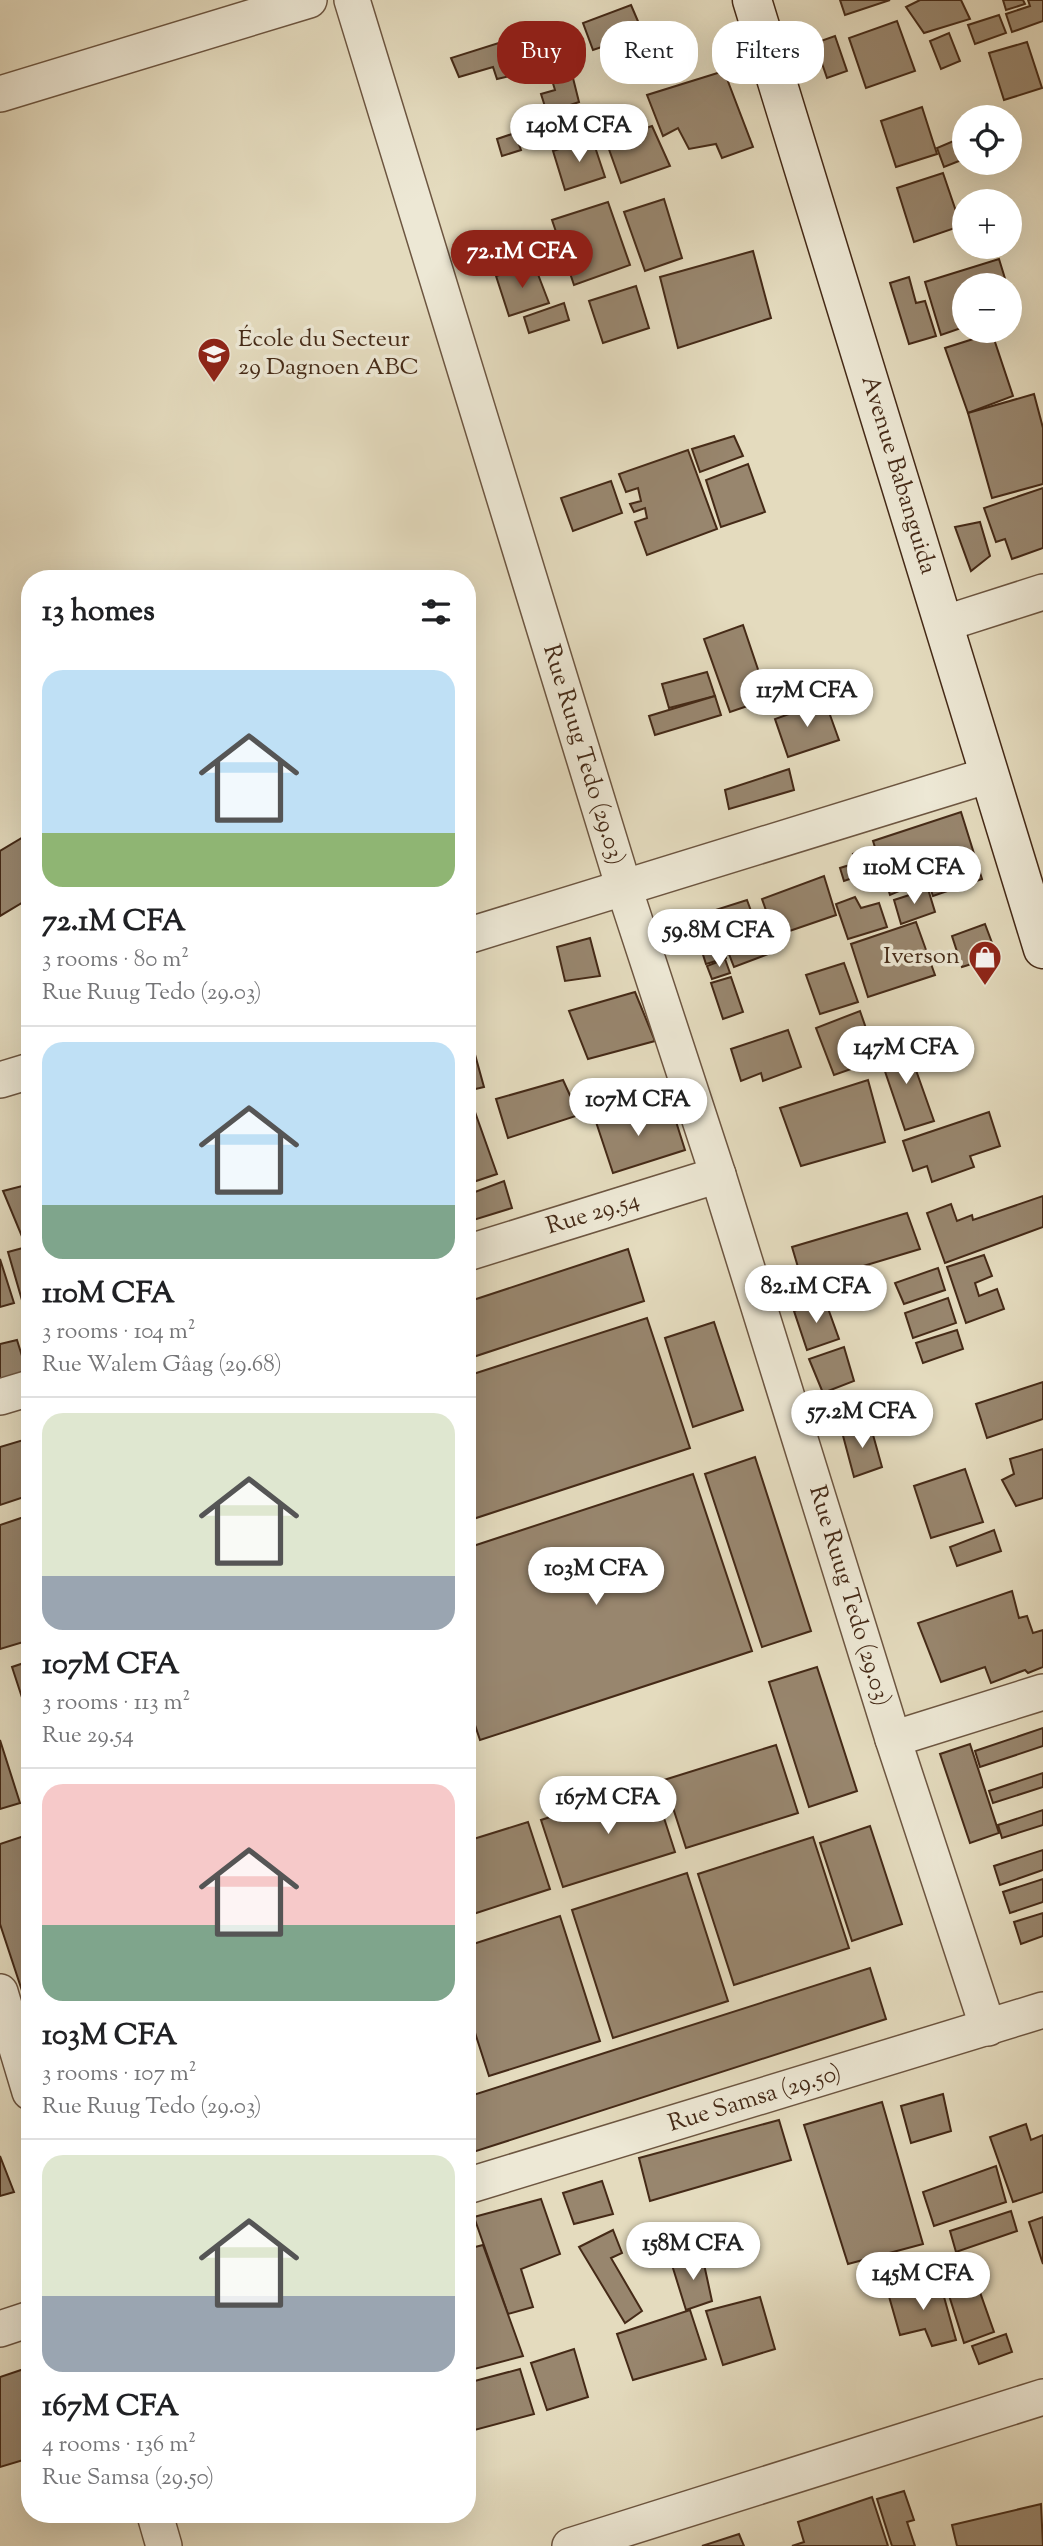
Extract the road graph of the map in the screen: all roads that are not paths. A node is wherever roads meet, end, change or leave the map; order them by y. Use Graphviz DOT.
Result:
graph roads {
  1 [pos="309,0"];
  2 [pos="352,0"];
  3 [pos="752,0"];
  4 [pos="0,94"];
  5 [pos="1043,592"];
  6 [pos="943,624"];
  7 [pos="989,775"];
  8 [pos="624,888"];
  9 [pos="476,933"];
  10 [pos="1043,949"];
  11 [pos="21,1074"];
  12 [pos="0,1080"];
  13 [pos="718,1175"];
  14 [pos="476,1250"];
  15 [pos="21,1391"];
  16 [pos="0,1398"];
  17 [pos="1043,1692"];
  18 [pos="893,1739"];
  19 [pos="0,1992"];
  20 [pos="1043,2010"];
  21 [pos="988,2028"];
  22 [pos="21,2062"];
  23 [pos="476,2183"];
  24 [pos="21,2322"];
  25 [pos="0,2329"];
  26 [pos="1043,2397"];
  27 [pos="157,2523"];
  28 [pos="164,2546"];
  29 [pos="570,2546"];
  1 -- 4 [label="street"];
  2 -- 8 [label="street, Rue Ruug Tedo (29.03)"];
  3 -- 6 [label="street, Avenue Babanguida"];
  5 -- 6 [label="street"];
  6 -- 7 [label="street, Avenue Babanguida"];
  7 -- 8 [label="street"];
  7 -- 10 [label="street, Avenue Babanguida"];
  8 -- 9 [label="street"];
  8 -- 13 [label="street, Rue Ruug Tedo (29.03)"];
  11 -- 12 [label="street"];
  13 -- 14 [label="street, Rue 29.54"];
  13 -- 18 [label="street, Rue Ruug Tedo (29.03)"];
  15 -- 16 [label="street"];
  17 -- 18 [label="street"];
  18 -- 21 [label="street, Rue Ruug Tedo (29.03)"];
  19 -- 22 [label="street"];
  20 -- 21 [label="street, Rue Samsa (29.50)"];
  21 -- 23 [label="street, Rue Samsa (29.50)"];
  24 -- 25 [label="street"];
  26 -- 29 [label="street"];
  27 -- 28 [label="street"];
}
